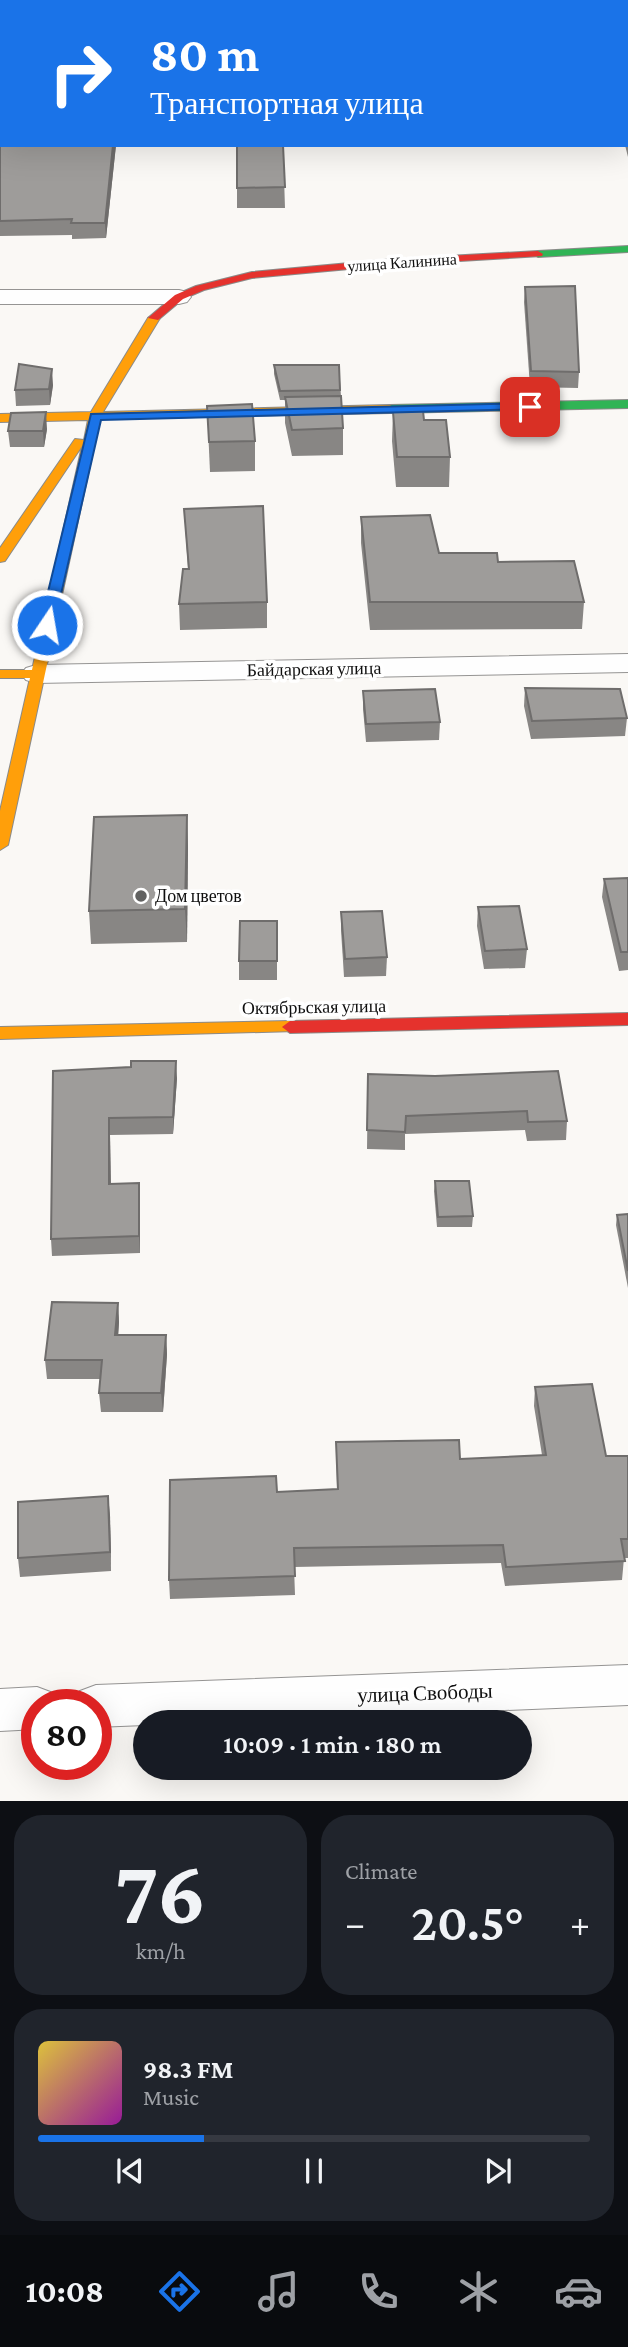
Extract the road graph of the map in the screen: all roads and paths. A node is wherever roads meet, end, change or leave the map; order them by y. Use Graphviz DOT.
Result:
graph roads {
  1 [pos="628,249"];
  2 [pos="0,297"];
  3 [pos="179,297"];
  4 [pos="628,404"];
  5 [pos="95,416"];
  6 [pos="0,418"];
  7 [pos="0,558"];
  8 [pos="628,663"];
  9 [pos="0,674"];
  10 [pos="37,674"];
  11 [pos="0,845"];
  12 [pos="628,1019"];
  13 [pos="0,1033"];
  14 [pos="628,1685"];
  15 [pos="112,1705"];
  16 [pos="21,1709"];
  17 [pos="0,1710"];
  1 -- 3 [label="main road, улица Калинина"];
  2 -- 3 [label="street, улица Калинина"];
  3 -- 5 [label="main road, улица Калинина"];
  4 -- 5 [label="main road"];
  5 -- 6 [label="main road"];
  5 -- 7 [label="main road"];
  5 -- 10 [label="main road"];
  8 -- 10 [label="street, Байдарская улица"];
  9 -- 10 [label="main road, Байдарская улица"];
  10 -- 11 [label="main road"];
  12 -- 13 [label="main road, Октябрьская улица"];
  14 -- 15 [label="street, улица Свободы"];
  16 -- 17 [label="street"];
}
